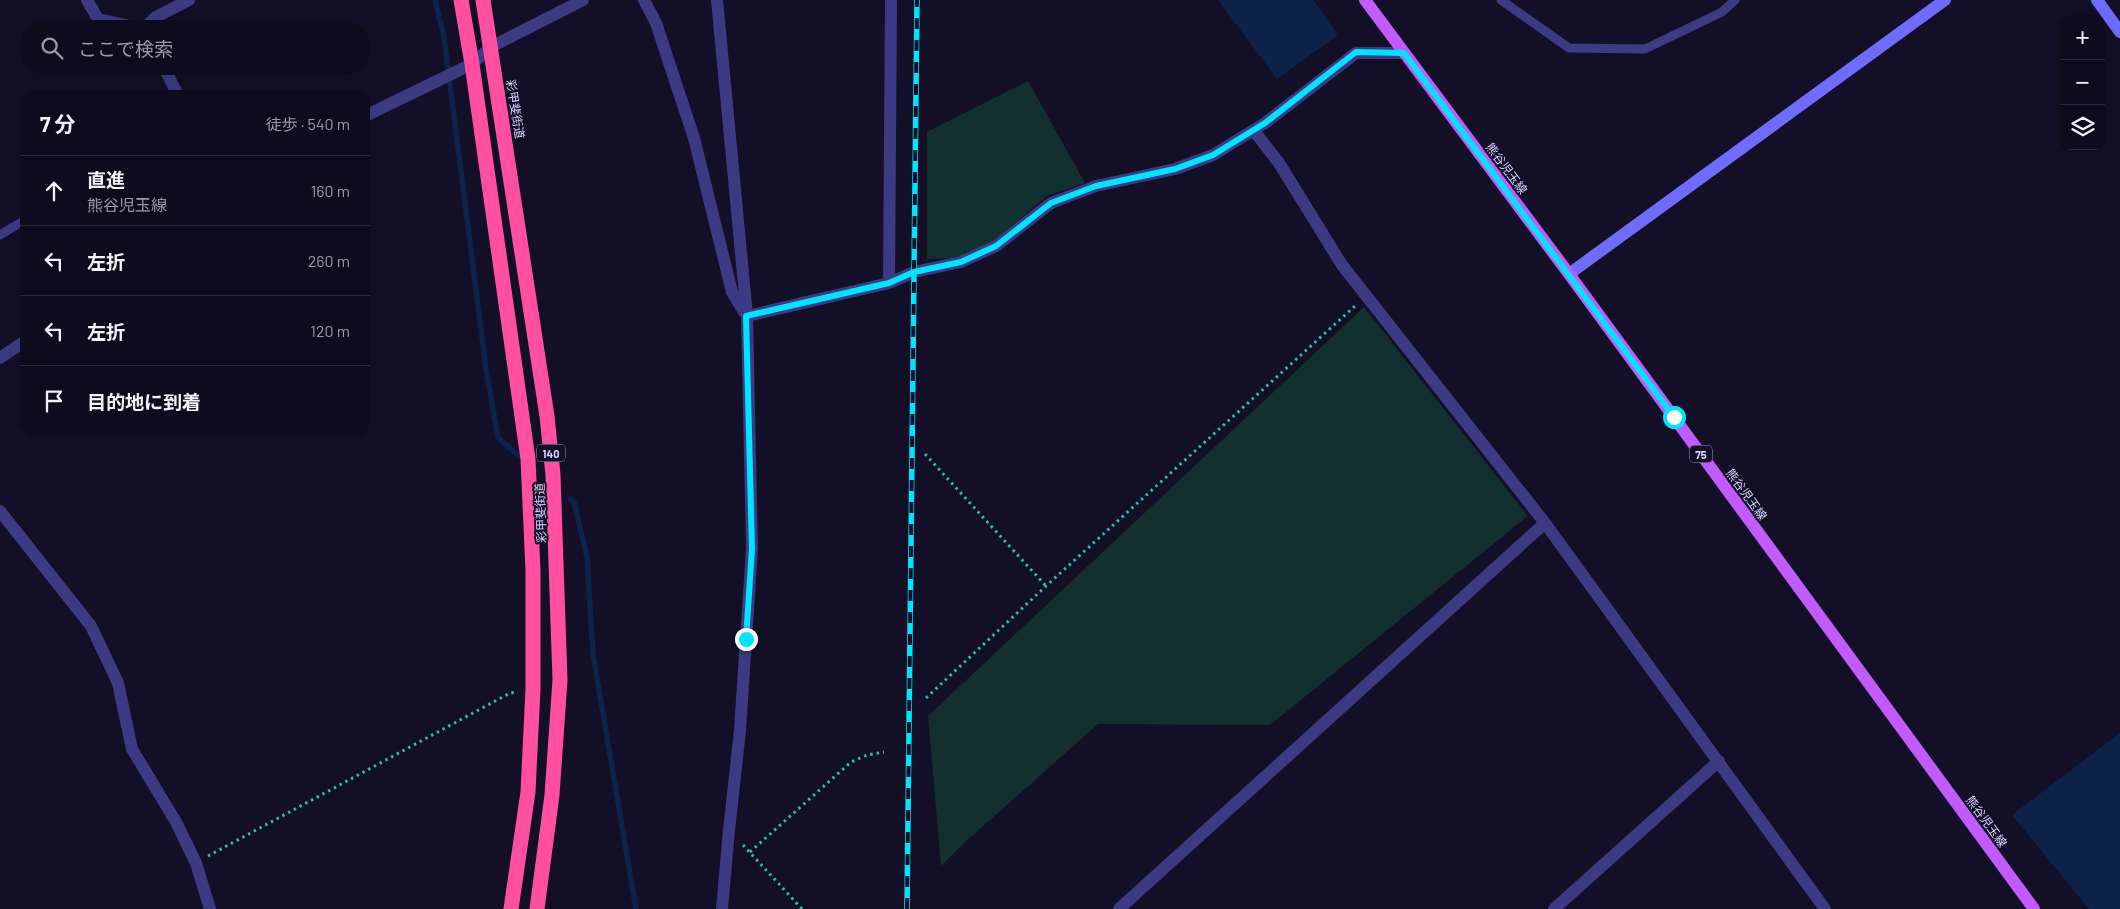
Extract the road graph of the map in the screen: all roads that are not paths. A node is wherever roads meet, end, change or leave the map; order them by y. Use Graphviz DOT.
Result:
graph roads {
  1 [pos="87,0"];
  2 [pos="189,0"];
  3 [pos="461,0"];
  4 [pos="483,0"];
  5 [pos="583,0"];
  6 [pos="644,0"];
  7 [pos="717,0"];
  8 [pos="891,0"];
  9 [pos="1365,0"];
  10 [pos="1500,0"];
  11 [pos="1734,0"];
  12 [pos="1945,0"];
  13 [pos="2097,0"];
  14 [pos="103,20"];
  15 [pos="153,20"];
  16 [pos="2120,32"];
  17 [pos="491,47"];
  18 [pos="1404,53"];
  19 [pos="472,64"];
  20 [pos="168,75"];
  21 [pos="175,90"];
  22 [pos="370,114"];
  23 [pos="1254,131"];
  24 [pos="20,223"];
  25 [pos="0,235"];
  26 [pos="1569,274"];
  27 [pos="889,283"];
  28 [pos="746,316"];
  29 [pos="20,344"];
  30 [pos="0,358"];
  31 [pos="0,511"];
  32 [pos="1545,523"];
  33 [pos="1719,761"];
  34 [pos="210,909"];
  35 [pos="511,909"];
  36 [pos="537,909"];
  37 [pos="722,909"];
  38 [pos="1119,909"];
  39 [pos="1554,909"];
  40 [pos="1825,909"];
  41 [pos="2034,909"];
  1 -- 14 [label="street"];
  2 -- 15 [label="street"];
  3 -- 19 [label="highway, 彩甲斐街道 / 140"];
  4 -- 17 [label="highway, 彩甲斐街道 / 140"];
  5 -- 17 [label="street"];
  6 -- 28 [label="street"];
  7 -- 28 [label="street"];
  8 -- 27 [label="street"];
  9 -- 18 [label="main road, 熊谷児玉線 / 75"];
  10 -- 11 [label="lane"];
  12 -- 26 [label="street"];
  13 -- 16 [label="street"];
  17 -- 19 [label="street"];
  17 -- 36 [label="highway, 彩甲斐街道 / 140"];
  18 -- 23 [label="street"];
  18 -- 26 [label="main road, 熊谷児玉線 / 75"];
  19 -- 22 [label="street"];
  19 -- 35 [label="highway, 彩甲斐街道 / 140"];
  20 -- 21 [label="street"];
  23 -- 27 [label="street"];
  23 -- 32 [label="street"];
  24 -- 25 [label="lane"];
  26 -- 41 [label="main road, 熊谷児玉線 / 75"];
  27 -- 28 [label="street"];
  28 -- 37 [label="street"];
  29 -- 30 [label="street"];
  31 -- 34 [label="street"];
  32 -- 33 [label="street"];
  32 -- 38 [label="street"];
  33 -- 39 [label="street"];
  33 -- 40 [label="street"];
}
